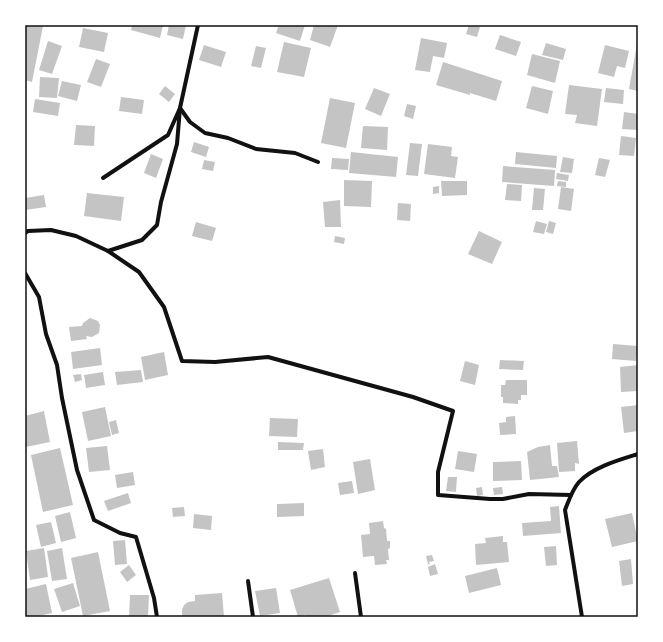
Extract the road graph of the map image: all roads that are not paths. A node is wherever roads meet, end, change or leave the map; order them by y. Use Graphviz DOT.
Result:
graph roads {
  1 [pos="198,25"];
  2 [pos="180,108"];
  3 [pos="318,162"];
  4 [pos="103,178"];
  5 [pos="25,233"];
  6 [pos="108,251"];
  7 [pos="25,273"];
  8 [pos="638,454"];
  9 [pos="571,495"];
  10 [pos="355,573"];
  11 [pos="248,581"];
  12 [pos="157,617"];
  13 [pos="253,617"];
  14 [pos="361,617"];
  15 [pos="582,617"];
  1 -- 2 [label="street"];
  2 -- 3 [label="street"];
  2 -- 4 [label="street"];
  2 -- 6 [label="street"];
  5 -- 6 [label="street"];
  6 -- 9 [label="street"];
  7 -- 12 [label="street"];
  8 -- 9 [label="street"];
  9 -- 15 [label="street"];
  10 -- 14 [label="street"];
  11 -- 13 [label="street"];
}
